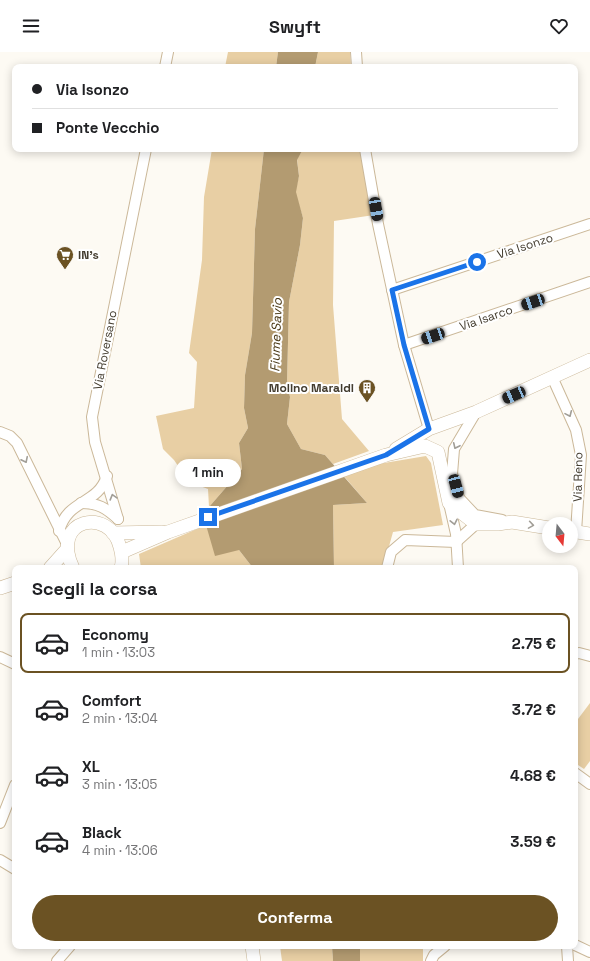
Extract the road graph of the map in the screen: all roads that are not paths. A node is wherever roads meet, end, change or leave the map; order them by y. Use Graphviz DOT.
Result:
graph roads {
  1 [pos="168,52"];
  2 [pos="356,52"];
  3 [pos="166,64"];
  4 [pos="357,64"];
  5 [pos="145,152"];
  6 [pos="366,152"];
  7 [pos="590,224"];
  8 [pos="590,282"];
  9 [pos="392,290"];
  10 [pos="404,345"];
  11 [pos="590,360"];
  12 [pos="553,379"];
  13 [pos="476,412"];
  14 [pos="429,429"];
  15 [pos="0,432"];
  16 [pos="386,455"];
  17 [pos="106,476"];
  18 [pos="82,503"];
  19 [pos="449,503"];
  20 [pos="575,517"];
  21 [pos="118,519"];
  22 [pos="512,522"];
  23 [pos="476,524"];
  24 [pos="542,527"];
  25 [pos="112,531"];
  26 [pos="168,532"];
  27 [pos="578,532"];
  28 [pos="590,534"];
  29 [pos="64,541"];
  30 [pos="456,542"];
  31 [pos="122,552"];
  32 [pos="52,565"];
  33 [pos="72,565"];
  34 [pos="122,565"];
  35 [pos="388,565"];
  36 [pos="458,565"];
  37 [pos="12,584"];
  38 [pos="0,588"];
  39 [pos="578,653"];
  40 [pos="590,656"];
  41 [pos="0,657"];
  42 [pos="12,663"];
  43 [pos="578,775"];
  44 [pos="590,784"];
  45 [pos="12,793"];
  46 [pos="0,823"];
  47 [pos="0,860"];
  48 [pos="12,867"];
  49 [pos="578,947"];
  50 [pos="67,949"];
  51 [pos="252,949"];
  52 [pos="441,949"];
  53 [pos="567,949"];
  54 [pos="590,952"];
  55 [pos="57,961"];
  56 [pos="254,961"];
  57 [pos="431,961"];
  58 [pos="568,961"];
  1 -- 3 [label="street"];
  2 -- 4 [label="street"];
  5 -- 17 [label="street, Via Roversano"];
  6 -- 9 [label="street"];
  7 -- 9 [label="street, Via Isonzo"];
  8 -- 10 [label="street, Via Isarco"];
  9 -- 10 [label="street"];
  10 -- 14 [label="street"];
  11 -- 12 [label="street"];
  12 -- 13 [label="street"];
  12 -- 20 [label="street, Via Reno, one-way"];
  13 -- 14 [label="street"];
  13 -- 22 [label="street, one-way"];
  14 -- 16 [label="street"];
  15 -- 29 [label="street, one-way"];
  16 -- 19 [label="street"];
  16 -- 26 [label="street"];
  17 -- 18 [label="street"];
  21 -- 17 [label="street, Via Roversano, one-way"];
  18 -- 21 [label="street"];
  18 -- 29 [label="street"];
  19 -- 23 [label="street"];
  19 -- 30 [label="street, one-way"];
  21 -- 25 [label="street"];
  22 -- 23 [label="street"];
  22 -- 24 [label="street, one-way"];
  23 -- 30 [label="street"];
  25 -- 26 [label="street"];
  25 -- 29 [label="street"];
  25 -- 31 [label="street"];
  26 -- 31 [label="street"];
  27 -- 28 [label="street"];
  29 -- 32 [label="street"];
  29 -- 33 [label="street"];
  30 -- 35 [label="street"];
  30 -- 36 [label="street"];
  31 -- 34 [label="street"];
  37 -- 38 [label="street"];
  39 -- 40 [label="street"];
  41 -- 42 [label="street"];
  43 -- 44 [label="street"];
  45 -- 46 [label="street"];
  47 -- 48 [label="street"];
  49 -- 54 [label="street"];
  50 -- 55 [label="street"];
  51 -- 56 [label="street"];
  52 -- 57 [label="street"];
  53 -- 58 [label="street"];
}
